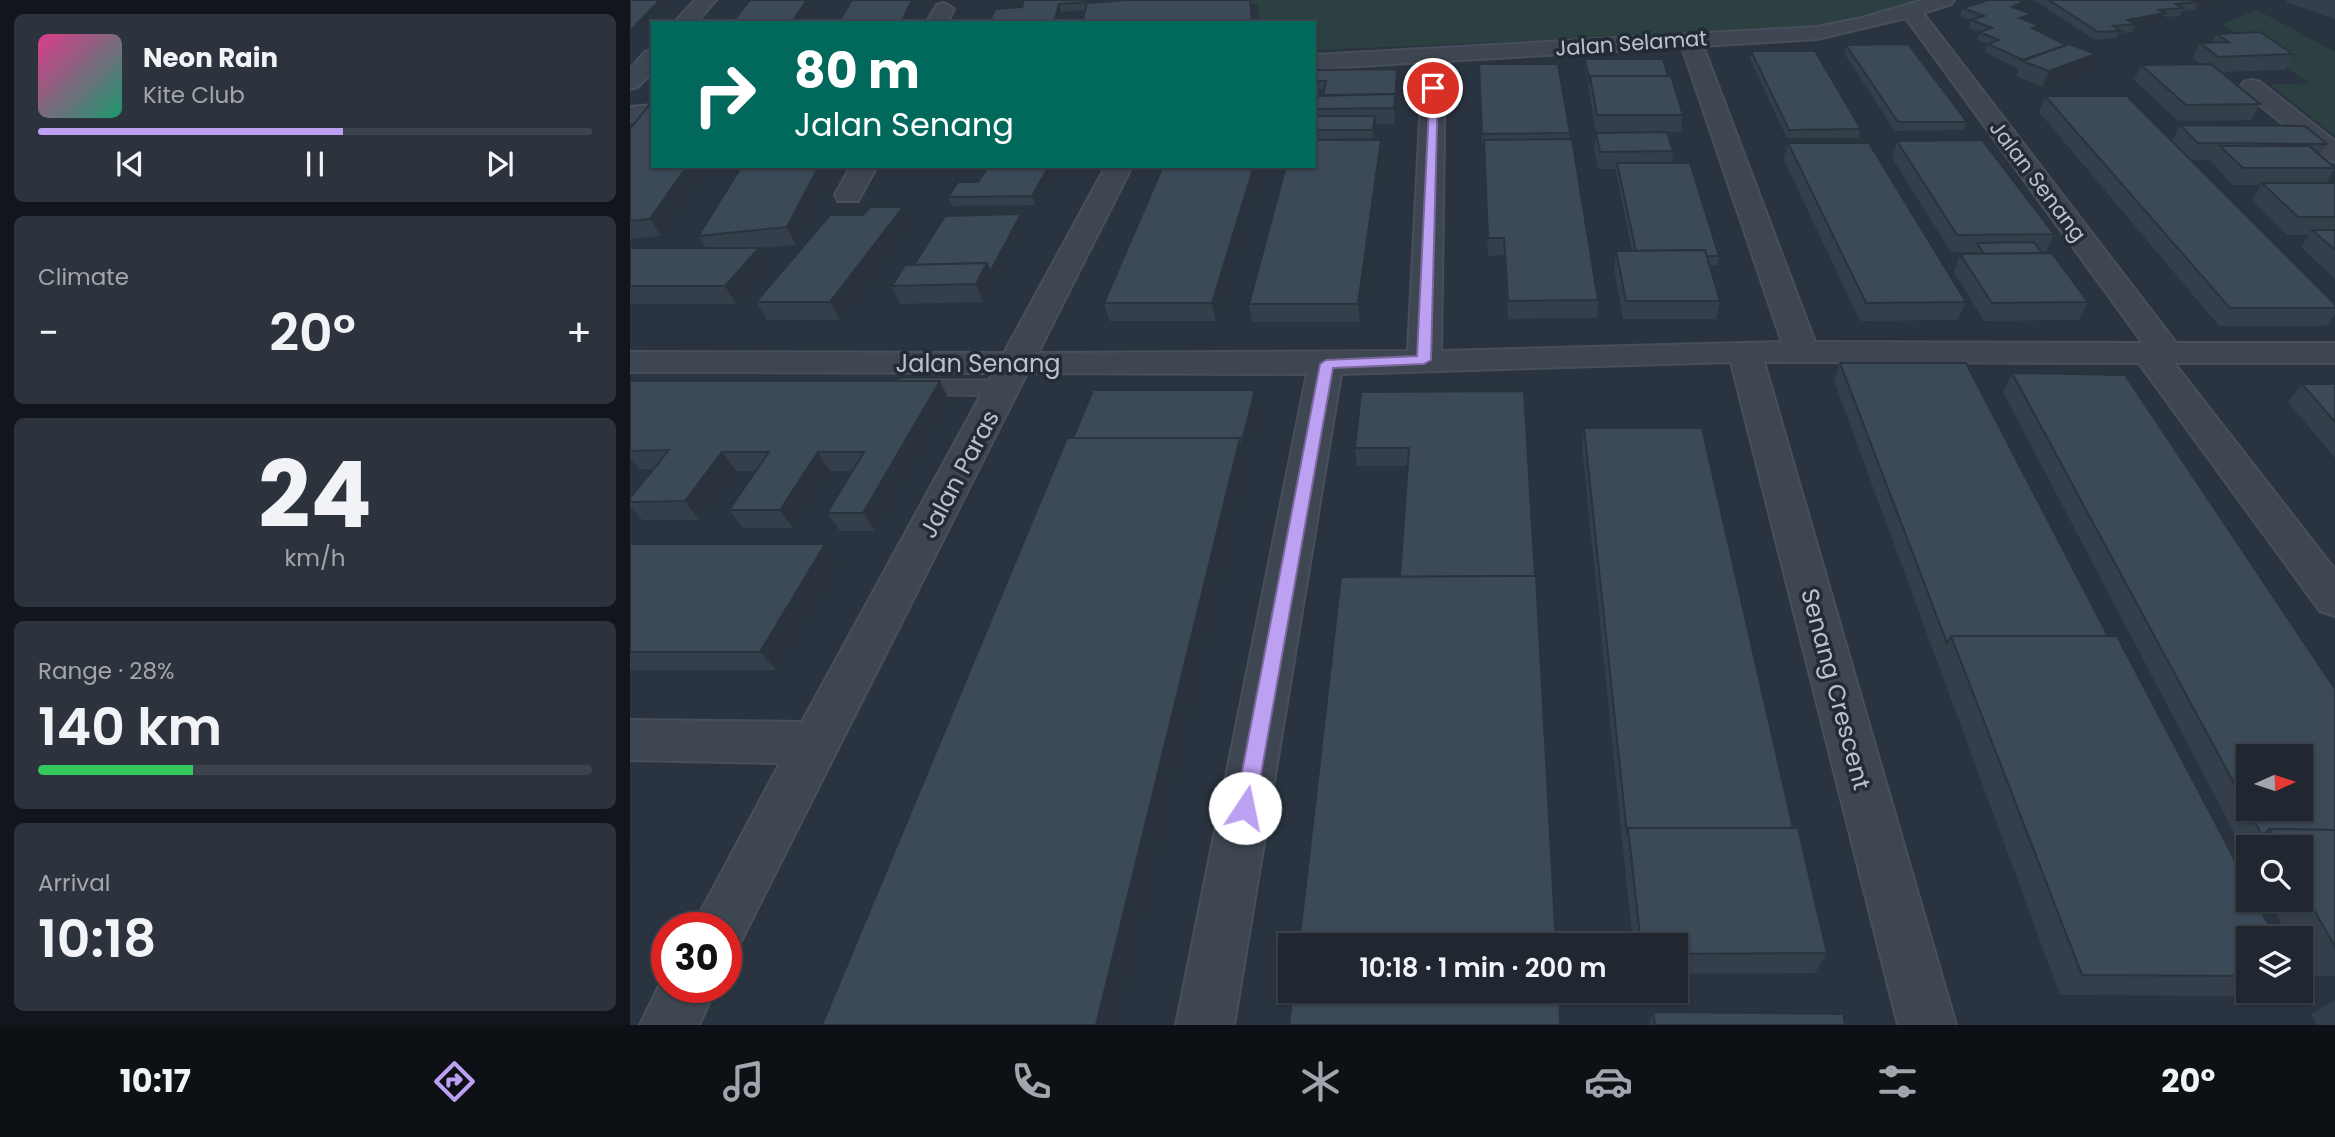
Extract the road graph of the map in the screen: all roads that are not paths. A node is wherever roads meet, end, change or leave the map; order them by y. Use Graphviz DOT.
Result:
graph roads {
  1 [pos="706,0"];
  2 [pos="1944,0"];
  3 [pos="1910,9"];
  4 [pos="686,21"];
  5 [pos="1689,38"];
  6 [pos="1434,57"];
  7 [pos="651,59"];
  8 [pos="1316,62"];
  9 [pos="630,82"];
  10 [pos="2252,87"];
  11 [pos="651,112"];
  12 [pos="630,114"];
  13 [pos="2335,154"];
  14 [pos="862,168"];
  15 [pos="1118,168"];
  16 [pos="848,195"];
  17 [pos="1745,352"];
  18 [pos="1802,352"];
  19 [pos="2158,353"];
  20 [pos="2335,353"];
  21 [pos="1424,360"];
  22 [pos="630,362"];
  23 [pos="1326,364"];
  24 [pos="1012,376"];
  25 [pos="877,388"];
  26 [pos="2335,600"];
  27 [pos="630,740"];
  28 [pos="813,743"];
  29 [pos="727,912"];
  30 [pos="680,1003"];
  31 [pos="669,1025"];
  32 [pos="1205,1025"];
  33 [pos="1927,1025"];
  1 -- 4 [label="street"];
  2 -- 3 [label="street, Jalan Selamat"];
  3 -- 5 [label="street, Jalan Selamat"];
  3 -- 19 [label="street, Jalan Senang"];
  5 -- 6 [label="street, Jalan Selamat"];
  5 -- 18 [label="street"];
  6 -- 8 [label="street, Jalan Selamat"];
  6 -- 21 [label="street"];
  7 -- 9 [label="street"];
  10 -- 13 [label="street"];
  11 -- 12 [label="street"];
  14 -- 16 [label="street"];
  15 -- 24 [label="street, Jalan Paras"];
  17 -- 18 [label="street, Jalan Senang"];
  17 -- 21 [label="street, Jalan Senang"];
  17 -- 33 [label="street, Senang Crescent"];
  18 -- 19 [label="street, Jalan Senang"];
  19 -- 20 [label="street, Jalan Senang"];
  19 -- 26 [label="street"];
  21 -- 23 [label="street, Jalan Senang"];
  22 -- 24 [label="street, Jalan Senang"];
  23 -- 24 [label="street, Jalan Senang"];
  23 -- 32 [label="street"];
  24 -- 25 [label="lane"];
  24 -- 28 [label="street, Jalan Paras"];
  27 -- 28 [label="street"];
  28 -- 29 [label="street, Jalan Paras"];
  30 -- 31 [label="street"];
}
